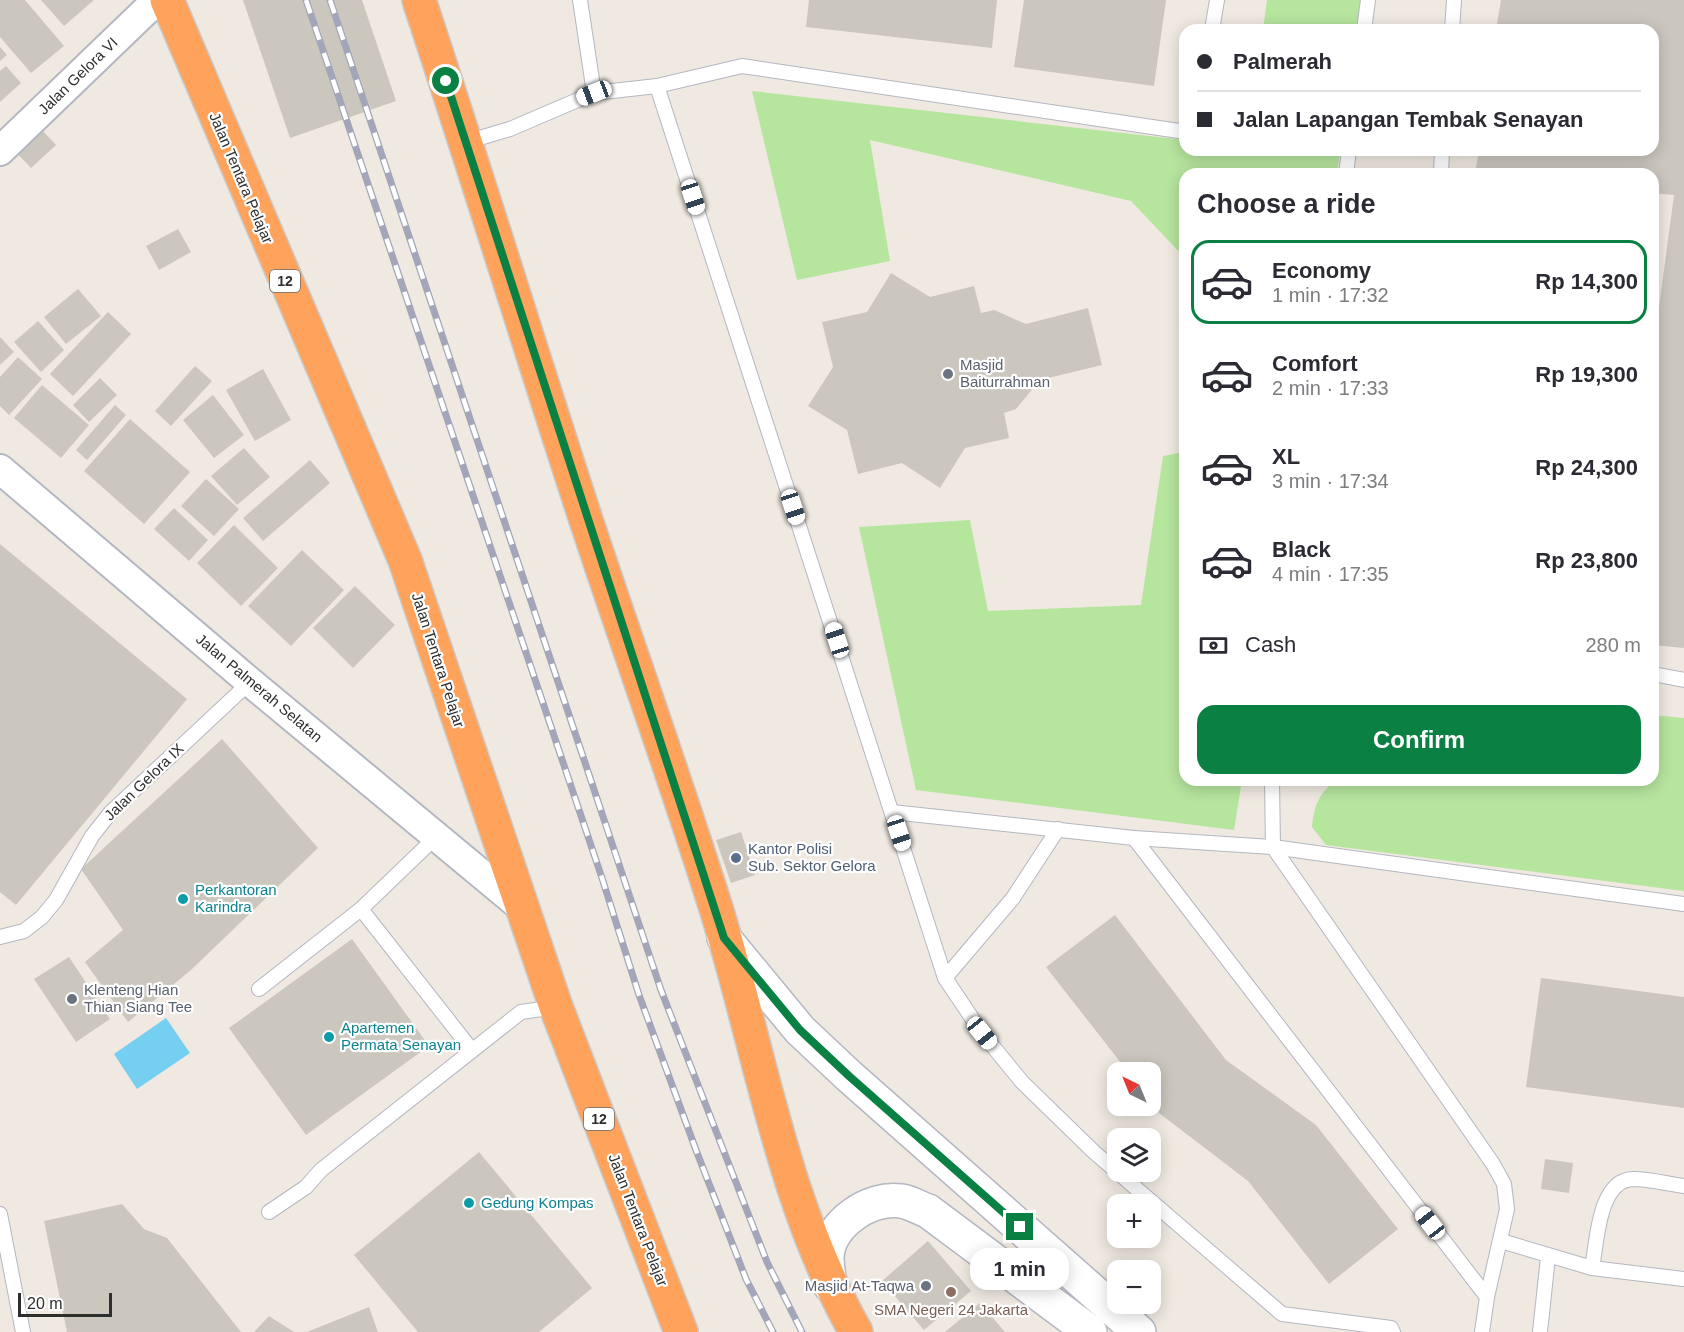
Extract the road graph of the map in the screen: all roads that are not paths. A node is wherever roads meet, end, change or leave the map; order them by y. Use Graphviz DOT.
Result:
graph roads {
  1 [pos="157,0"];
  2 [pos="167,0"];
  3 [pos="419,0"];
  4 [pos="580,0"];
  5 [pos="1217,0"];
  6 [pos="1368,0"];
  7 [pos="1454,0"];
  8 [pos="1213,24"];
  9 [pos="1365,24"];
  10 [pos="1452,24"];
  11 [pos="657,86"];
  12 [pos="594,93"];
  13 [pos="1179,132"];
  14 [pos="466,142"];
  15 [pos="0,151"];
  16 [pos="0,469"];
  17 [pos="1659,675"];
  18 [pos="1684,680"];
  19 [pos="250,682"];
  20 [pos="1272,786"];
  21 [pos="892,812"];
  22 [pos="1058,829"];
  23 [pos="438,835"];
  24 [pos="1134,838"];
  25 [pos="1273,848"];
  26 [pos="1684,904"];
  27 [pos="520,906"];
  28 [pos="361,909"];
  29 [pos="0,937"];
  30 [pos="724,938"];
  31 [pos="945,978"];
  32 [pos="259,989"];
  33 [pos="555,1007"];
  34 [pos="471,1049"];
  35 [pos="1684,1186"];
  36 [pos="269,1212"];
  37 [pos="0,1214"];
  38 [pos="1502,1241"];
  39 [pos="1548,1257"];
  40 [pos="1592,1268"];
  41 [pos="1684,1279"];
  42 [pos="830,1286"];
  43 [pos="1486,1297"];
  44 [pos="23,1332"];
  45 [pos="681,1332"];
  46 [pos="856,1332"];
  47 [pos="1090,1332"];
  48 [pos="1139,1332"];
  49 [pos="1393,1332"];
  50 [pos="1482,1332"];
  51 [pos="1540,1332"];
  1 -- 15 [label="street, Jalan Gelora VI"];
  2 -- 27 [label="highway, Jalan Tentara Pelajar / 12"];
  3 -- 14 [label="highway"];
  4 -- 12 [label="lane"];
  5 -- 8 [label="lane"];
  6 -- 9 [label="lane"];
  7 -- 10 [label="lane"];
  11 -- 12 [label="lane"];
  11 -- 13 [label="lane"];
  11 -- 21 [label="lane"];
  12 -- 14 [label="lane"];
  14 -- 30 [label="highway"];
  16 -- 19 [label="street, Jalan Palmerah Selatan"];
  17 -- 18 [label="lane"];
  19 -- 23 [label="street, Jalan Palmerah Selatan"];
  19 -- 29 [label="lane, Jalan Gelora IX"];
  20 -- 25 [label="lane"];
  21 -- 22 [label="lane"];
  21 -- 31 [label="lane"];
  22 -- 24 [label="lane"];
  22 -- 31 [label="lane"];
  23 -- 27 [label="street, Jalan Palmerah Selatan"];
  23 -- 28 [label="lane"];
  24 -- 25 [label="lane"];
  24 -- 43 [label="lane"];
  25 -- 26 [label="lane"];
  25 -- 38 [label="lane"];
  27 -- 33 [label="highway, Jalan Tentara Pelajar / 12"];
  28 -- 32 [label="lane"];
  28 -- 34 [label="lane"];
  30 -- 42 [label="highway"];
  30 -- 48 [label="main road"];
  31 -- 49 [label="lane"];
  33 -- 34 [label="lane"];
  33 -- 45 [label="highway, Jalan Tentara Pelajar / 12"];
  34 -- 36 [label="lane"];
  35 -- 40 [label="lane"];
  37 -- 44 [label="lane"];
  38 -- 39 [label="lane"];
  38 -- 43 [label="lane"];
  39 -- 40 [label="lane"];
  39 -- 51 [label="lane"];
  40 -- 41 [label="lane"];
  42 -- 46 [label="highway"];
  42 -- 47 [label="main road"];
  43 -- 50 [label="lane"];
}
